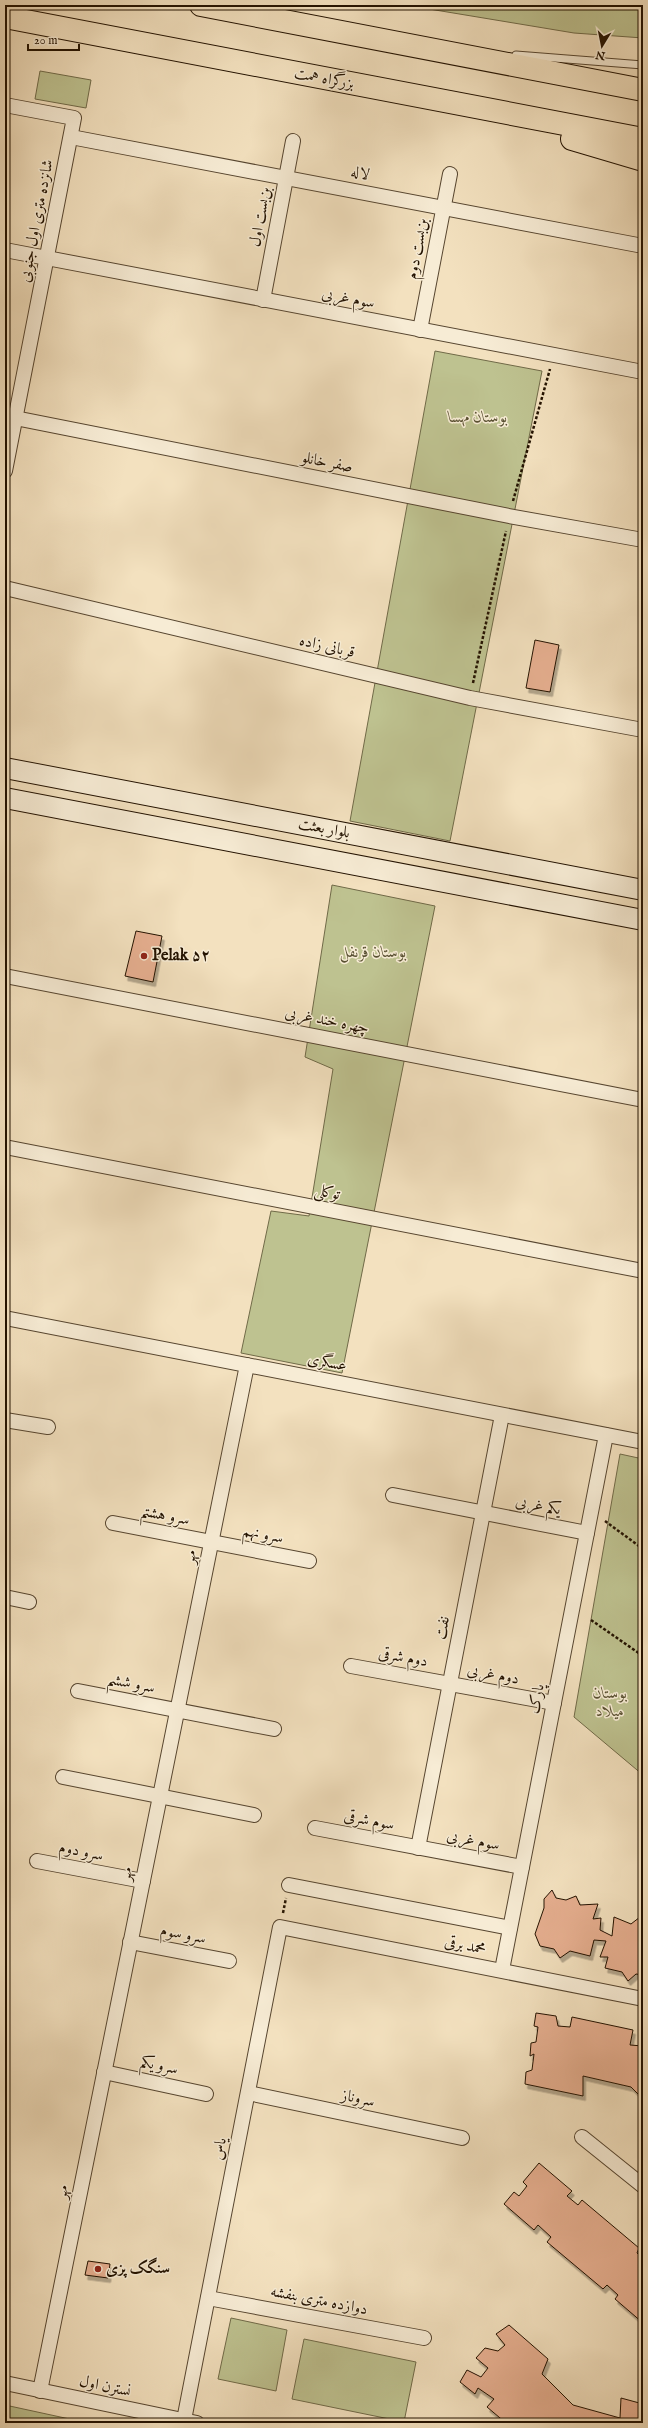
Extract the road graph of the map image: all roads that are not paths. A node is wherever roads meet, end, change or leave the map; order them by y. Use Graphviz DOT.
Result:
graph roads {
  1 [pos="201,5"];
  2 [pos="5,17"];
  3 [pos="422,48"];
  4 [pos="500,54"];
  5 [pos="507,55"];
  6 [pos="643,65"];
  7 [pos="527,68"];
  8 [pos="643,79"];
  9 [pos="643,90"];
  10 [pos="5,105"];
  11 [pos="460,105"];
  12 [pos="71,137"];
  13 [pos="643,139"];
  14 [pos="293,141"];
  15 [pos="643,160"];
  16 [pos="450,174"];
  17 [pos="286,177"];
  18 [pos="444,208"];
  19 [pos="643,246"];
  20 [pos="5,250"];
  21 [pos="47,258"];
  22 [pos="263,300"];
  23 [pos="420,330"];
  24 [pos="643,372"];
  25 [pos="10,417"];
  26 [pos="5,471"];
  27 [pos="643,540"];
  28 [pos="5,588"];
  29 [pos="643,730"];
  30 [pos="5,768"];
  31 [pos="5,798"];
  32 [pos="643,890"];
  33 [pos="643,920"];
  34 [pos="5,976"];
  35 [pos="643,1100"];
  36 [pos="5,1147"];
  37 [pos="643,1271"];
  38 [pos="5,1318"];
  39 [pos="247,1365"];
  40 [pos="502,1415"];
  41 [pos="5,1420"];
  42 [pos="48,1427"];
  43 [pos="606,1435"];
  44 [pos="643,1442"];
  45 [pos="392,1495"];
  46 [pos="483,1513"];
  47 [pos="113,1522"];
  48 [pos="587,1533"];
  49 [pos="211,1542"];
  50 [pos="309,1561"];
  51 [pos="5,1597"];
  52 [pos="29,1602"];
  53 [pos="351,1666"];
  54 [pos="450,1684"];
  55 [pos="78,1691"];
  56 [pos="554,1703"];
  57 [pos="177,1710"];
  58 [pos="274,1729"];
  59 [pos="63,1777"];
  60 [pos="160,1796"];
  61 [pos="254,1815"];
  62 [pos="315,1828"];
  63 [pos="418,1848"];
  64 [pos="37,1861"];
  65 [pos="522,1867"];
  66 [pos="143,1881"];
  67 [pos="289,1885"];
  68 [pos="280,1927"];
  69 [pos="510,1928"];
  70 [pos="130,1942"];
  71 [pos="229,1961"];
  72 [pos="502,1970"];
  73 [pos="643,1999"];
  74 [pos="104,2072"];
  75 [pos="248,2093"];
  76 [pos="206,2094"];
  77 [pos="582,2137"];
  78 [pos="462,2138"];
  79 [pos="643,2186"];
  80 [pos="208,2298"];
  81 [pos="424,2338"];
  82 [pos="5,2383"];
  83 [pos="40,2390"];
  84 [pos="191,2422"];
  1 -- 3 [label="highway"];
  2 -- 11 [label="highway, بزرگراه همت"];
  3 -- 4 [label="lane"];
  3 -- 7 [label="highway"];
  5 -- 6 [label="lane"];
  7 -- 8 [label="highway"];
  7 -- 9 [label="highway"];
  10 -- 12 [label="street, شانزده متری اول جنوبی"];
  11 -- 13 [label="highway, بزرگراه همت"];
  11 -- 15 [label="highway"];
  12 -- 17 [label="street, لاله"];
  12 -- 21 [label="street, شانزده متری اول جنوبی"];
  14 -- 17 [label="street, بن‌بست اول"];
  16 -- 18 [label="street, بن‌بست دوم"];
  17 -- 18 [label="street, لاله"];
  17 -- 22 [label="street, بن‌بست اول"];
  18 -- 19 [label="street, لاله"];
  18 -- 23 [label="street, بن‌بست دوم"];
  20 -- 21 [label="street, سوم غربی"];
  21 -- 22 [label="street, سوم غربی"];
  21 -- 25 [label="street, شانزده متری اول جنوبی"];
  22 -- 23 [label="street, سوم غربی"];
  23 -- 24 [label="street, سوم غربی"];
  25 -- 26 [label="street, شانزده متری اول جنوبی"];
  25 -- 27 [label="street, صفر خانلو"];
  28 -- 29 [label="street, قربانی زاده"];
  30 -- 32 [label="street, بلوار بعثت"];
  31 -- 33 [label="street, بلوار بعثت"];
  34 -- 35 [label="street, چهره خند غربی"];
  36 -- 37 [label="street, توکلی"];
  38 -- 39 [label="street, عسگری"];
  39 -- 40 [label="street, عسگری"];
  39 -- 49 [label="street, مهر"];
  40 -- 43 [label="street, عسگری"];
  40 -- 46 [label="street, نفت"];
  41 -- 42 [label="street"];
  43 -- 44 [label="street, عسگری"];
  43 -- 48 [label="street, پارک"];
  45 -- 46 [label="street, یکم غربی"];
  46 -- 48 [label="street, یکم غربی"];
  46 -- 54 [label="street, نفت"];
  47 -- 49 [label="street, سرو هشتم"];
  48 -- 56 [label="street, پارک"];
  49 -- 50 [label="street, سرو نهم"];
  49 -- 57 [label="street, مهر"];
  51 -- 52 [label="street"];
  53 -- 54 [label="street, دوم شرقی"];
  54 -- 56 [label="street, دوم غربی"];
  54 -- 63 [label="street, نفت"];
  55 -- 57 [label="street, سرو ششم"];
  56 -- 65 [label="street, پارک"];
  57 -- 58 [label="street, سرو ششم"];
  57 -- 60 [label="street, مهر"];
  59 -- 60 [label="street"];
  60 -- 61 [label="street"];
  60 -- 66 [label="street, مهر"];
  62 -- 63 [label="street, سوم شرقی"];
  63 -- 65 [label="street, سوم غربی"];
  64 -- 66 [label="street, سرو دوم"];
  65 -- 69 [label="street, پارک"];
  66 -- 70 [label="street, مهر"];
  67 -- 69 [label="street, محمد برقی"];
  68 -- 72 [label="street, محمد برقی"];
  68 -- 75 [label="street, یاس"];
  69 -- 72 [label="street, پارک"];
  70 -- 71 [label="street, سرو سوم"];
  70 -- 74 [label="street, مهر"];
  72 -- 73 [label="street, محمد برقی"];
  74 -- 76 [label="street, سرو یکم"];
  74 -- 83 [label="street, مهر"];
  75 -- 78 [label="street, سروناز"];
  75 -- 80 [label="street, یاس"];
  77 -- 79 [label="street"];
  80 -- 81 [label="street, دوازده متری بنفشه"];
  80 -- 84 [label="street, یاس"];
  82 -- 83 [label="street, نسترن اول"];
  83 -- 84 [label="street, نسترن اول"];
}
